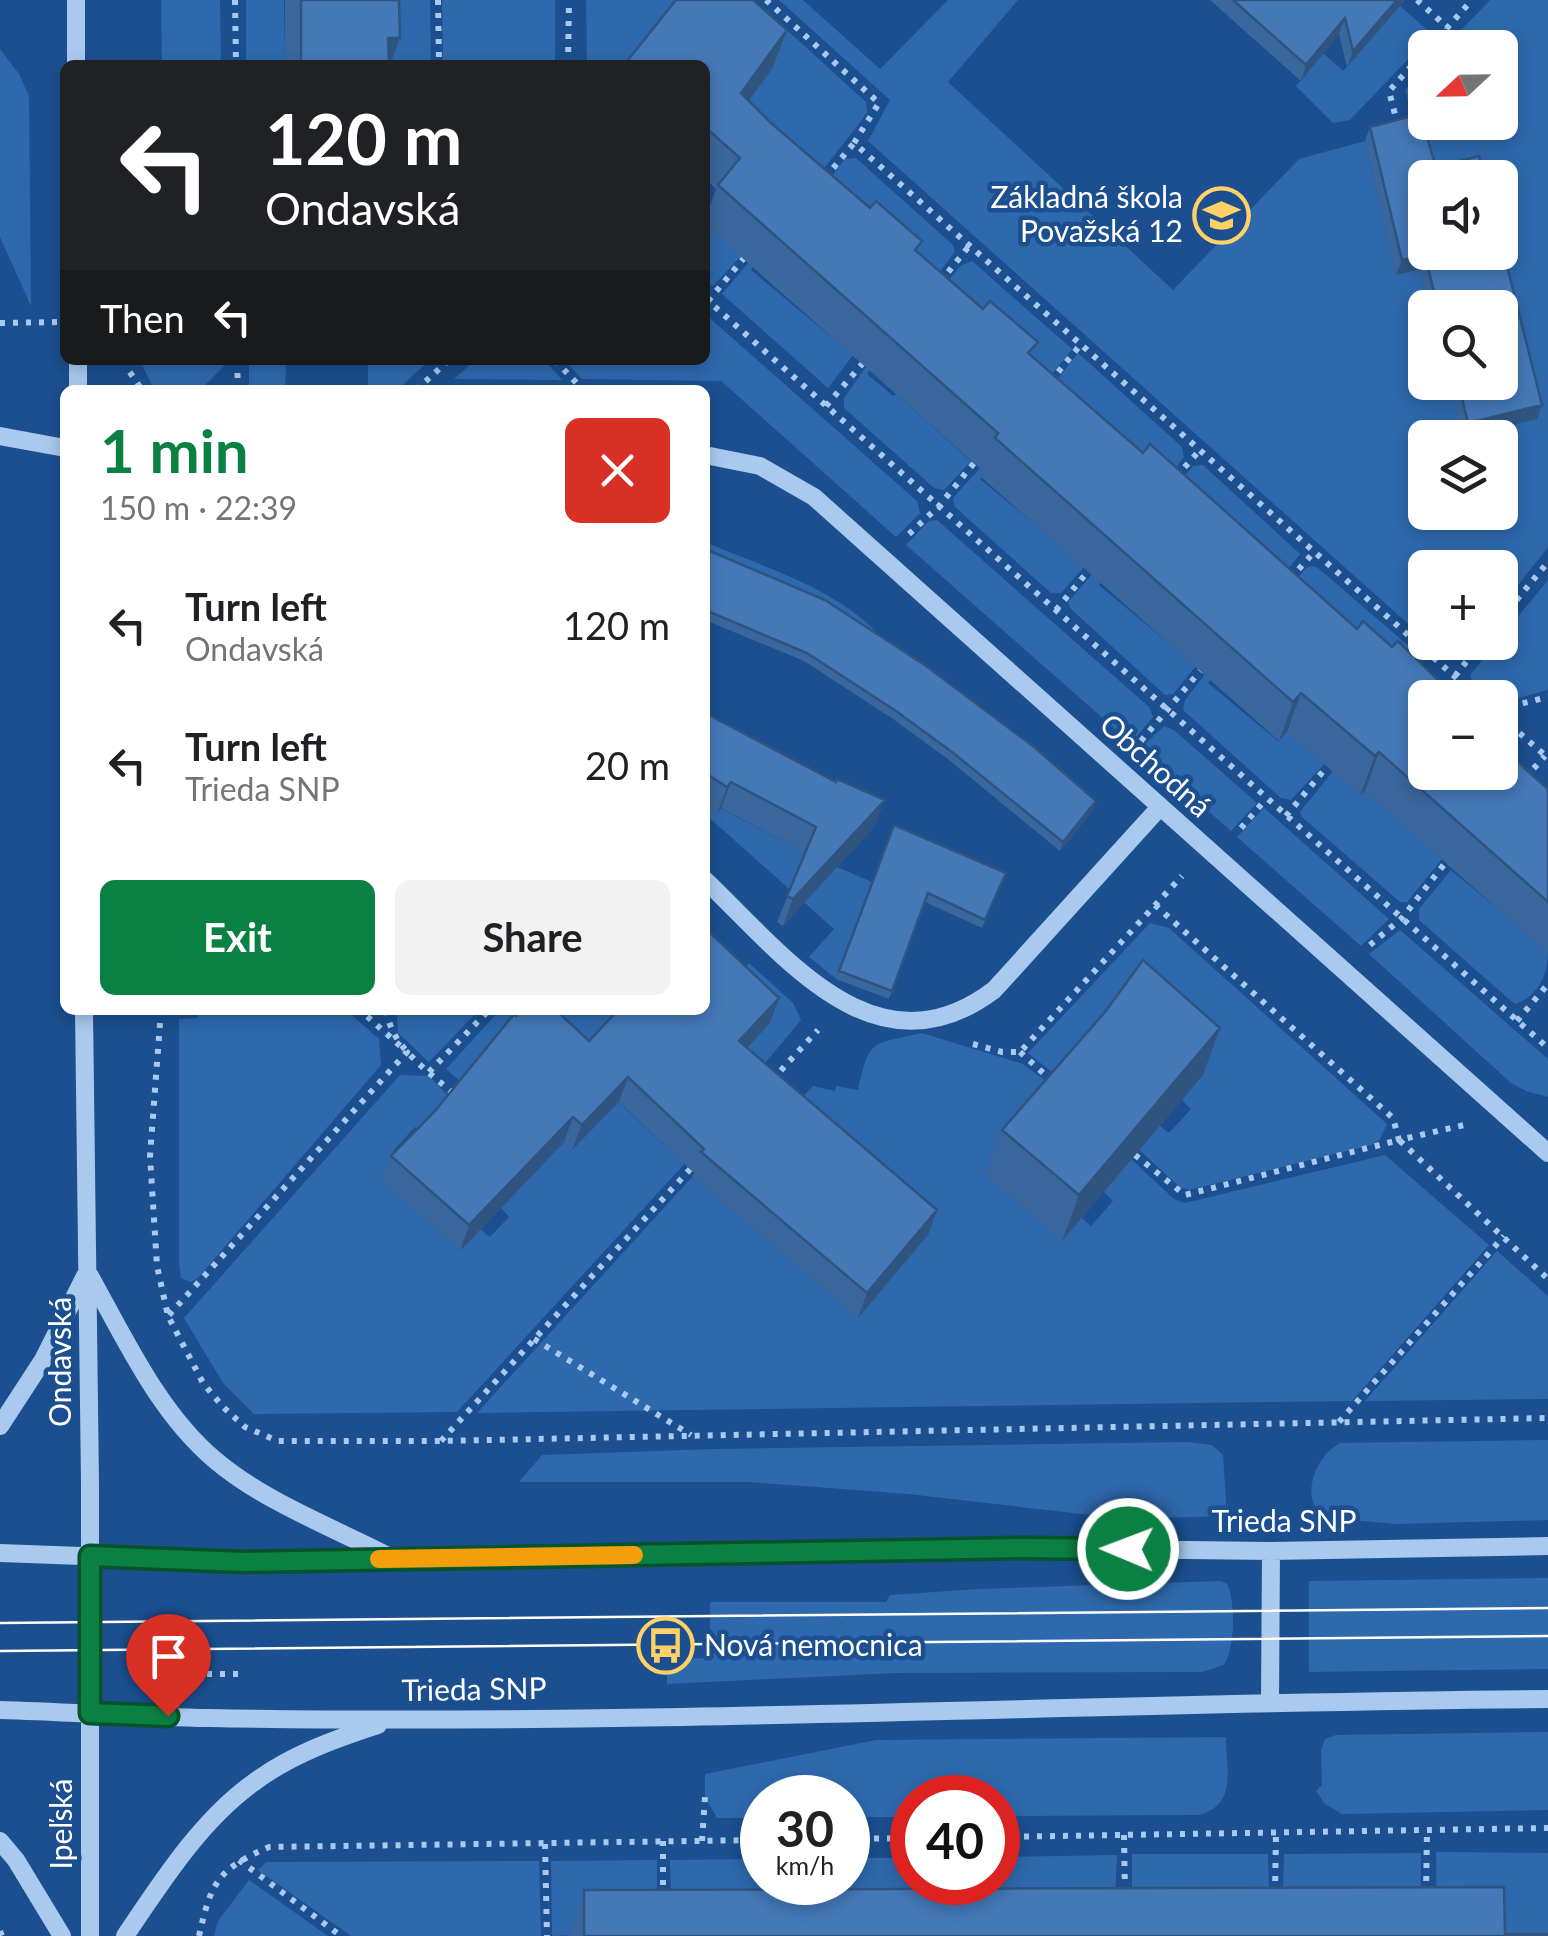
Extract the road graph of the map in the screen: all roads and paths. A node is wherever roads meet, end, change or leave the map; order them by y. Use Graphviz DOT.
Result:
graph roads {
  1 [pos="76,0"];
  2 [pos="235,0"];
  3 [pos="438,0"];
  4 [pos="569,0"];
  5 [pos="766,0"];
  6 [pos="1416,0"];
  7 [pos="1472,0"];
  8 [pos="1447,28"];
  9 [pos="76,60"];
  10 [pos="236,60"];
  11 [pos="439,60"];
  12 [pos="568,60"];
  13 [pos="1408,70"];
  14 [pos="1399,132"];
  15 [pos="854,143"];
  16 [pos="818,188"];
  17 [pos="970,245"];
  18 [pos="744,258"];
  19 [pos="933,291"];
  20 [pos="710,297"];
  21 [pos="710,303"];
  22 [pos="60,322"];
  23 [pos="0,323"];
  24 [pos="1080,344"];
  25 [pos="862,363"];
  26 [pos="440,365"];
  27 [pos="560,365"];
  28 [pos="421,385"];
  29 [pos="578,385"];
  30 [pos="1040,394"];
  31 [pos="826,406"];
  32 [pos="0,436"];
  33 [pos="60,447"];
  34 [pos="1200,450"];
  35 [pos="710,456"];
  36 [pos="974,463"];
  37 [pos="1167,488"];
  38 [pos="939,506"];
  39 [pos="1315,551"];
  40 [pos="882,558"];
  41 [pos="1548,562"];
  42 [pos="1088,570"];
  43 [pos="1288,580"];
  44 [pos="1518,598"];
  45 [pos="1056,610"];
  46 [pos="1408,634"];
  47 [pos="1428,660"];
  48 [pos="1436,660"];
  49 [pos="1467,660"];
  50 [pos="1424,665"];
  51 [pos="1201,670"];
  52 [pos="1454,676"];
  53 [pos="1459,680"];
  54 [pos="1548,696"];
  55 [pos="1518,704"];
  56 [pos="1169,710"];
  57 [pos="1518,732"];
  58 [pos="1546,757"];
  59 [pos="1331,762"];
  60 [pos="1117,768"];
  61 [pos="1518,786"];
  62 [pos="1266,799"];
  63 [pos="1160,808"];
  64 [pos="1286,816"];
  65 [pos="1206,848"];
  66 [pos="1446,862"];
  67 [pos="710,885"];
  68 [pos="1155,905"];
  69 [pos="1402,918"];
  70 [pos="1342,969"];
  71 [pos="1548,984"];
  72 [pos="843,1004"];
  73 [pos="84,1015"];
  74 [pos="161,1015"];
  75 [pos="366,1015"];
  76 [pos="386,1015"];
  77 [pos="484,1015"];
  78 [pos="1517,1020"];
  79 [pos="965,1041"];
  80 [pos="1548,1048"];
  81 [pos="407,1052"];
  82 [pos="1020,1052"];
  83 [pos="429,1072"];
  84 [pos="765,1088"];
  85 [pos="1060,1088"];
  86 [pos="458,1097"];
  87 [pos="1399,1140"];
  88 [pos="1548,1152"];
  89 [pos="1135,1155"];
  90 [pos="701,1158"];
  91 [pos="1504,1236"];
  92 [pos="88,1272"];
  93 [pos="1548,1279"];
  94 [pos="168,1316"];
  95 [pos="534,1340"];
  96 [pos="1548,1418"];
  97 [pos="1338,1423"];
  98 [pos="0,1426"];
  99 [pos="692,1436"];
  100 [pos="441,1441"];
  101 [pos="1548,1546"];
  102 [pos="1271,1551"];
  103 [pos="0,1552"];
  104 [pos="90,1556"];
  105 [pos="395,1559"];
  106 [pos="206,1674"];
  107 [pos="246,1674"];
  108 [pos="1548,1700"];
  109 [pos="1270,1702"];
  110 [pos="0,1710"];
  111 [pos="90,1713"];
  112 [pos="396,1719"];
  113 [pos="705,1797"];
  114 [pos="1548,1828"];
  115 [pos="1427,1831"];
  116 [pos="1276,1833"];
  117 [pos="1124,1835"];
  118 [pos="1020,1837"];
  119 [pos="740,1840"];
  120 [pos="0,1841"];
  121 [pos="663,1841"];
  122 [pos="702,1841"];
  123 [pos="545,1844"];
  124 [pos="239,1860"];
  125 [pos="1426,1910"];
  126 [pos="1274,1911"];
  127 [pos="1125,1912"];
  128 [pos="663,1914"];
  129 [pos="62,1936"];
  130 [pos="90,1936"];
  131 [pos="125,1936"];
  132 [pos="199,1936"];
  133 [pos="341,1936"];
  134 [pos="547,1936"];
  1 -- 9 [label="street"];
  2 -- 10 [label="path"];
  3 -- 11 [label="path"];
  4 -- 12 [label="path"];
  5 -- 15 [label="path"];
  6 -- 8 [label="path"];
  7 -- 8 [label="path"];
  13 -- 14 [label="path"];
  15 -- 16 [label="path"];
  15 -- 17 [label="path"];
  17 -- 19 [label="path"];
  17 -- 24 [label="path"];
  18 -- 20 [label="path"];
  21 -- 31 [label="path"];
  22 -- 23 [label="path"];
  24 -- 30 [label="path"];
  24 -- 34 [label="path"];
  25 -- 31 [label="path"];
  26 -- 28 [label="path"];
  27 -- 29 [label="path"];
  31 -- 38 [label="path"];
  32 -- 33 [label="street"];
  34 -- 37 [label="path"];
  34 -- 39 [label="path"];
  35 -- 40 [label="street, Obchodná"];
  36 -- 38 [label="path"];
  38 -- 40 [label="path"];
  38 -- 45 [label="path"];
  39 -- 43 [label="path"];
  39 -- 46 [label="path"];
  40 -- 60 [label="street, Obchodná"];
  41 -- 44 [label="path"];
  42 -- 45 [label="path"];
  45 -- 56 [label="path"];
  47 -- 50 [label="path"];
  48 -- 52 [label="path"];
  49 -- 52 [label="path"];
  51 -- 56 [label="path"];
  52 -- 53 [label="path"];
  54 -- 55 [label="path"];
  56 -- 60 [label="path"];
  56 -- 62 [label="path"];
  57 -- 58 [label="path"];
  58 -- 61 [label="path"];
  59 -- 64 [label="path"];
  60 -- 63 [label="street, Obchodná"];
  62 -- 64 [label="path"];
  62 -- 65 [label="path"];
  63 -- 65 [label="street, Obchodná"];
  63 -- 72 [label="street"];
  64 -- 69 [label="path"];
  65 -- 68 [label="path"];
  65 -- 70 [label="street, Obchodná"];
  66 -- 69 [label="path"];
  67 -- 72 [label="street"];
  68 -- 82 [label="path"];
  68 -- 87 [label="path"];
  69 -- 70 [label="path"];
  69 -- 78 [label="path"];
  70 -- 88 [label="street, Obchodná"];
  71 -- 78 [label="path"];
  72 -- 84 [label="path"];
  73 -- 92 [label="street, Ondavská"];
  74 -- 94 [label="path"];
  75 -- 81 [label="path"];
  76 -- 81 [label="path"];
  77 -- 83 [label="path"];
  78 -- 80 [label="path"];
  79 -- 82 [label="path"];
  81 -- 83 [label="path"];
  81 -- 94 [label="path"];
  82 -- 85 [label="path"];
  83 -- 86 [label="path"];
  87 -- 89 [label="path"];
  87 -- 91 [label="path"];
  90 -- 95 [label="path"];
  91 -- 93 [label="path"];
  91 -- 97 [label="path"];
  92 -- 98 [label="street"];
  92 -- 104 [label="street, Ondavská"];
  92 -- 105 [label="street"];
  94 -- 100 [label="path"];
  95 -- 99 [label="path"];
  95 -- 100 [label="path"];
  96 -- 97 [label="path"];
  97 -- 99 [label="path"];
  99 -- 100 [label="path"];
  101 -- 102 [label="street, Trieda SNP"];
  102 -- 105 [label="street, Trieda SNP"];
  102 -- 109 [label="street"];
  103 -- 104 [label="street, Trieda SNP"];
  104 -- 105 [label="street, Trieda SNP"];
  104 -- 111 [label="street, Ondavská"];
  106 -- 107 [label="path"];
  108 -- 109 [label="street, Trieda SNP"];
  109 -- 112 [label="street, Trieda SNP"];
  110 -- 111 [label="street, Trieda SNP"];
  111 -- 112 [label="street, Trieda SNP"];
  111 -- 130 [label="street, Ipeľská"];
  112 -- 131 [label="street"];
  113 -- 122 [label="path"];
  114 -- 115 [label="path"];
  115 -- 116 [label="path"];
  115 -- 125 [label="path"];
  116 -- 117 [label="path"];
  116 -- 126 [label="path"];
  117 -- 118 [label="path"];
  117 -- 127 [label="path"];
  119 -- 122 [label="path"];
  120 -- 129 [label="street"];
  121 -- 122 [label="path"];
  121 -- 123 [label="path"];
  121 -- 128 [label="path"];
  123 -- 124 [label="path"];
  123 -- 134 [label="path"];
  124 -- 132 [label="path"];
  124 -- 133 [label="path"];
}
